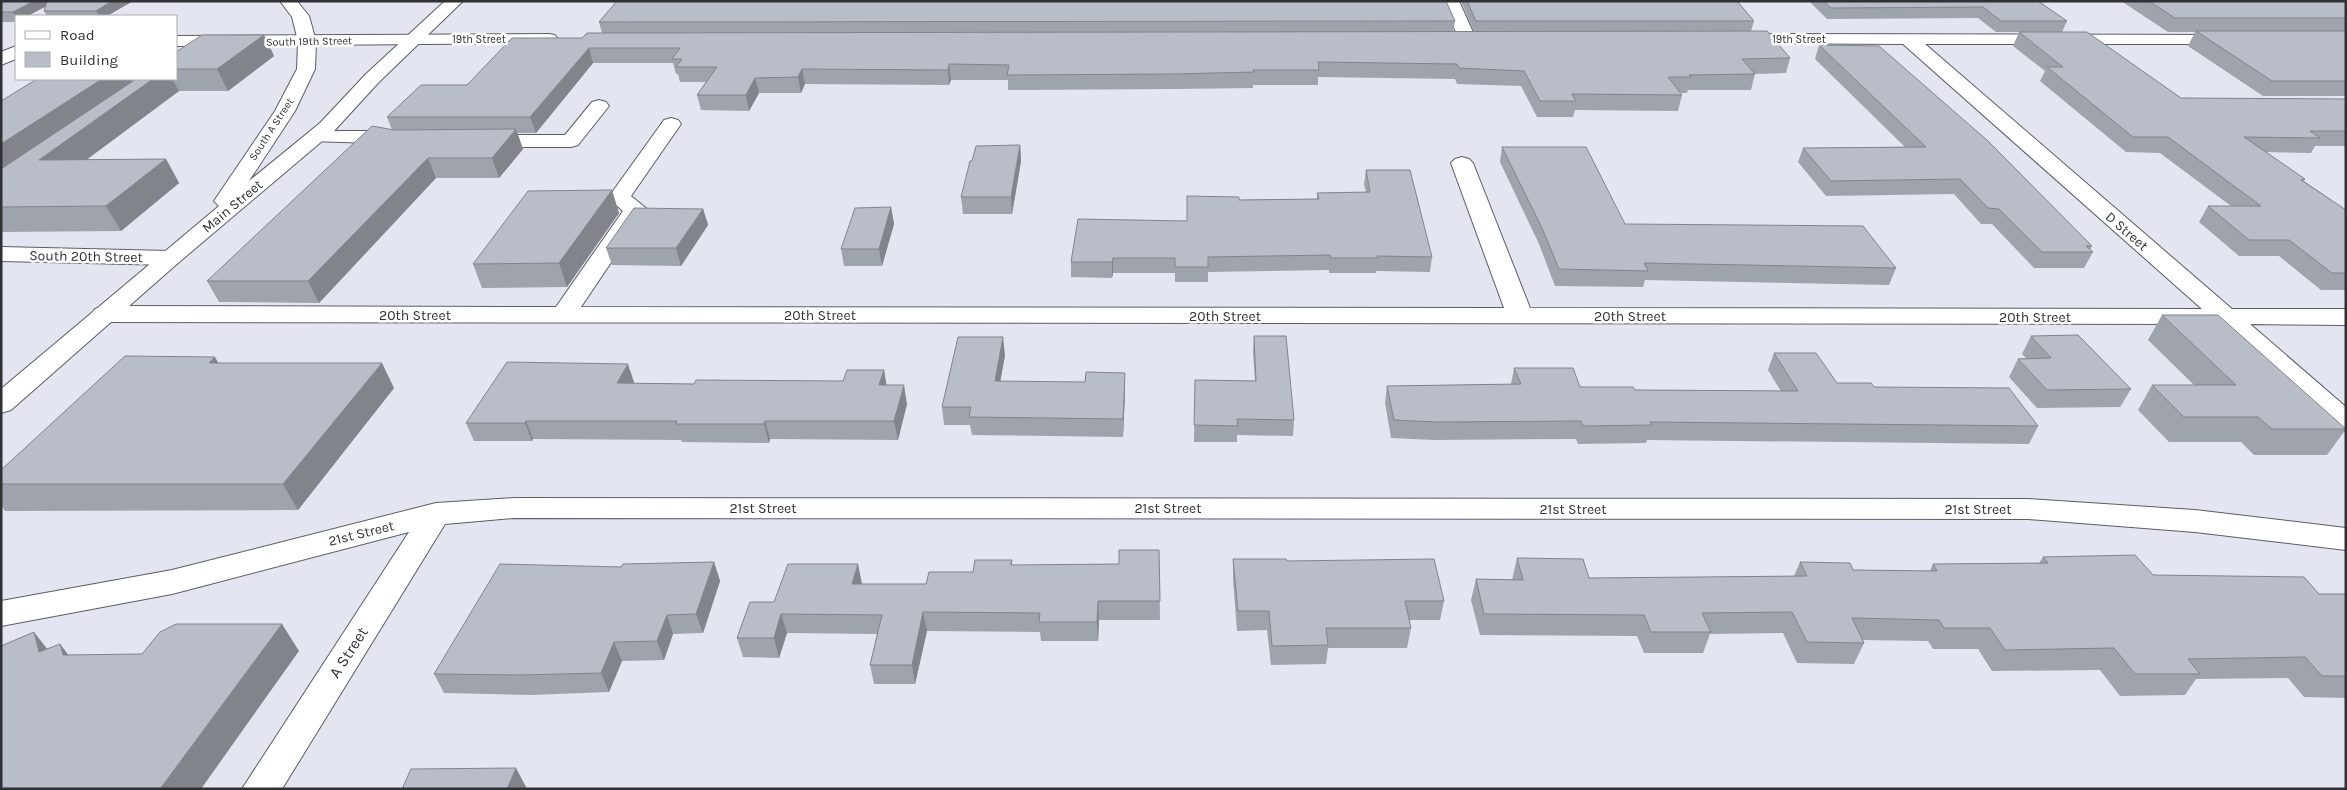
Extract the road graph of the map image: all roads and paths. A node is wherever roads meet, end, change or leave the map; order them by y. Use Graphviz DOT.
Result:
graph roads {
  1 [pos="288,1"];
  2 [pos="455,1"];
  3 [pos="1450,1"];
  4 [pos="1908,38"];
  5 [pos="412,39"];
  6 [pos="564,39"];
  7 [pos="1447,39"];
  8 [pos="1467,39"];
  9 [pos="1487,39"];
  10 [pos="1722,39"];
  11 [pos="2246,39"];
  12 [pos="178,41"];
  13 [pos="217,41"];
  14 [pos="307,41"];
  15 [pos="1,42"];
  16 [pos="15,42"];
  17 [pos="15,52"];
  18 [pos="193,58"];
  19 [pos="1,60"];
  20 [pos="599,106"];
  21 [pos="671,124"];
  22 [pos="316,137"];
  23 [pos="462,141"];
  24 [pos="422,142"];
  25 [pos="1462,163"];
  26 [pos="210,224"];
  27 [pos="1,254"];
  28 [pos="170,258"];
  29 [pos="104,314"];
  30 [pos="563,315"];
  31 [pos="1520,316"];
  32 [pos="2224,317"];
  33 [pos="2346,317"];
  34 [pos="1,404"];
  35 [pos="2346,422"];
  36 [pos="436,514"];
  37 [pos="2346,539"];
  38 [pos="1,614"];
  39 [pos="260,789"];
  1 -- 14 [label="street, South A Street"];
  2 -- 5 [label="street, Main Street"];
  3 -- 8 [label="street"];
  4 -- 10 [label="street, 19th Street"];
  4 -- 11 [label="street, 19th Street"];
  4 -- 32 [label="street, D Street"];
  5 -- 6 [label="street, 19th Street"];
  5 -- 14 [label="street, South 19th Street"];
  5 -- 22 [label="street, Main Street"];
  7 -- 8 [label="street"];
  8 -- 9 [label="street"];
  12 -- 13 [label="street, South 19th Street"];
  13 -- 14 [label="street, South 19th Street"];
  13 -- 18 [label="street"];
  14 -- 26 [label="street, South A Street"];
  15 -- 16 [label="street"];
  17 -- 19 [label="street"];
  20 -- 23 [label="street"];
  21 -- 30 [label="street"];
  22 -- 24 [label="street"];
  22 -- 26 [label="street, Main Street"];
  25 -- 31 [label="street"];
  26 -- 28 [label="street, Main Street"];
  27 -- 28 [label="street, South 20th Street"];
  28 -- 29 [label="street, Main Street"];
  29 -- 30 [label="street, 20th Street"];
  29 -- 34 [label="street, Main Street"];
  30 -- 31 [label="street, 20th Street"];
  31 -- 32 [label="street, 20th Street"];
  32 -- 33 [label="street, 20th Street"];
  32 -- 35 [label="street, D Street"];
  36 -- 37 [label="street, 21st Street"];
  36 -- 38 [label="street, 21st Street"];
  36 -- 39 [label="street, A Street"];
}
